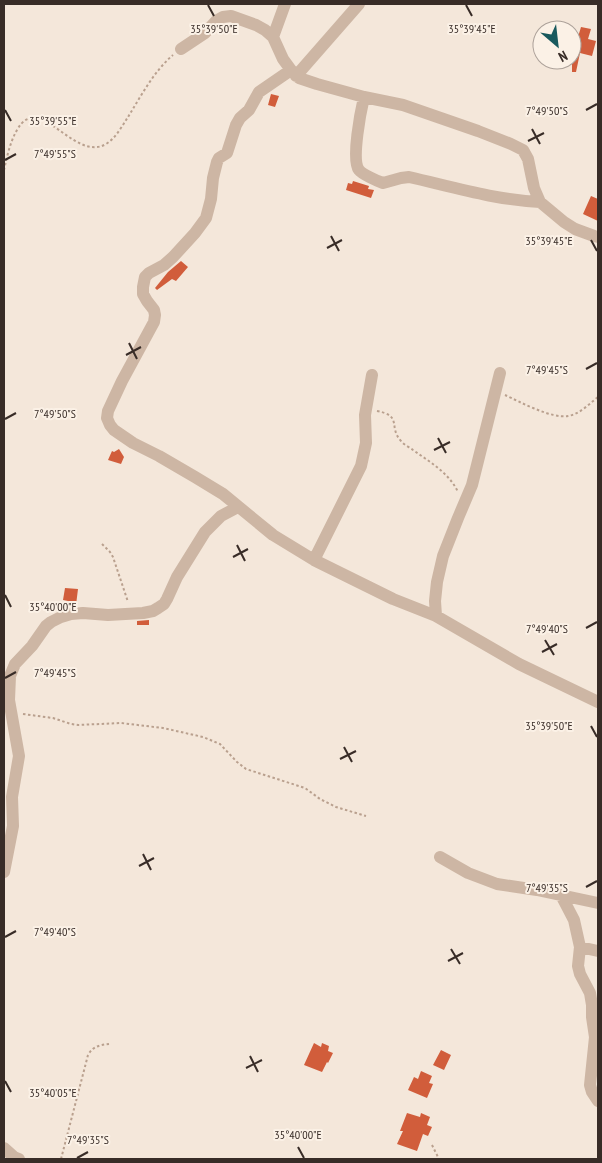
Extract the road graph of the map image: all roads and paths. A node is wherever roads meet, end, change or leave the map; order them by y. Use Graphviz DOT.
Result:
graph roads {
  1 [pos="285,4"];
  2 [pos="359,4"];
  3 [pos="274,38"];
  4 [pos="181,49"];
  5 [pos="293,73"];
  6 [pos="364,97"];
  7 [pos="4,170"];
  8 [pos="540,202"];
  9 [pos="598,237"];
  10 [pos="500,372"];
  11 [pos="372,375"];
  12 [pos="496,391"];
  13 [pos="598,397"];
  14 [pos="366,409"];
  15 [pos="464,502"];
  16 [pos="238,506"];
  17 [pos="102,544"];
  18 [pos="314,560"];
  19 [pos="132,614"];
  20 [pos="436,616"];
  21 [pos="598,702"];
  22 [pos="11,713"];
  23 [pos="366,816"];
  24 [pos="440,857"];
  25 [pos="4,872"];
  26 [pos="561,895"];
  27 [pos="598,903"];
  28 [pos="580,947"];
  29 [pos="598,951"];
  30 [pos="596,1029"];
  31 [pos="109,1044"];
  32 [pos="598,1101"];
  33 [pos="432,1145"];
  34 [pos="4,1148"];
  35 [pos="20,1159"];
  36 [pos="61,1159"];
  37 [pos="439,1159"];
  1 -- 3 [label="street"];
  2 -- 5 [label="street"];
  3 -- 4 [label="street"];
  3 -- 5 [label="street"];
  4 -- 7 [label="path"];
  5 -- 6 [label="street"];
  5 -- 16 [label="street"];
  6 -- 8 [label="street"];
  6 -- 8 [label="street"];
  8 -- 9 [label="street"];
  10 -- 12 [label="street"];
  11 -- 14 [label="street"];
  12 -- 13 [label="path"];
  12 -- 15 [label="street"];
  14 -- 15 [label="path"];
  14 -- 18 [label="street"];
  15 -- 20 [label="street"];
  16 -- 18 [label="street"];
  16 -- 19 [label="street"];
  17 -- 19 [label="path"];
  18 -- 20 [label="street"];
  19 -- 22 [label="street"];
  20 -- 21 [label="street"];
  22 -- 23 [label="path"];
  22 -- 25 [label="street"];
  24 -- 26 [label="street"];
  26 -- 27 [label="street"];
  26 -- 28 [label="street"];
  28 -- 29 [label="street"];
  28 -- 30 [label="street"];
  30 -- 32 [label="street"];
  31 -- 36 [label="path"];
  33 -- 37 [label="path"];
  34 -- 35 [label="street"];
}
